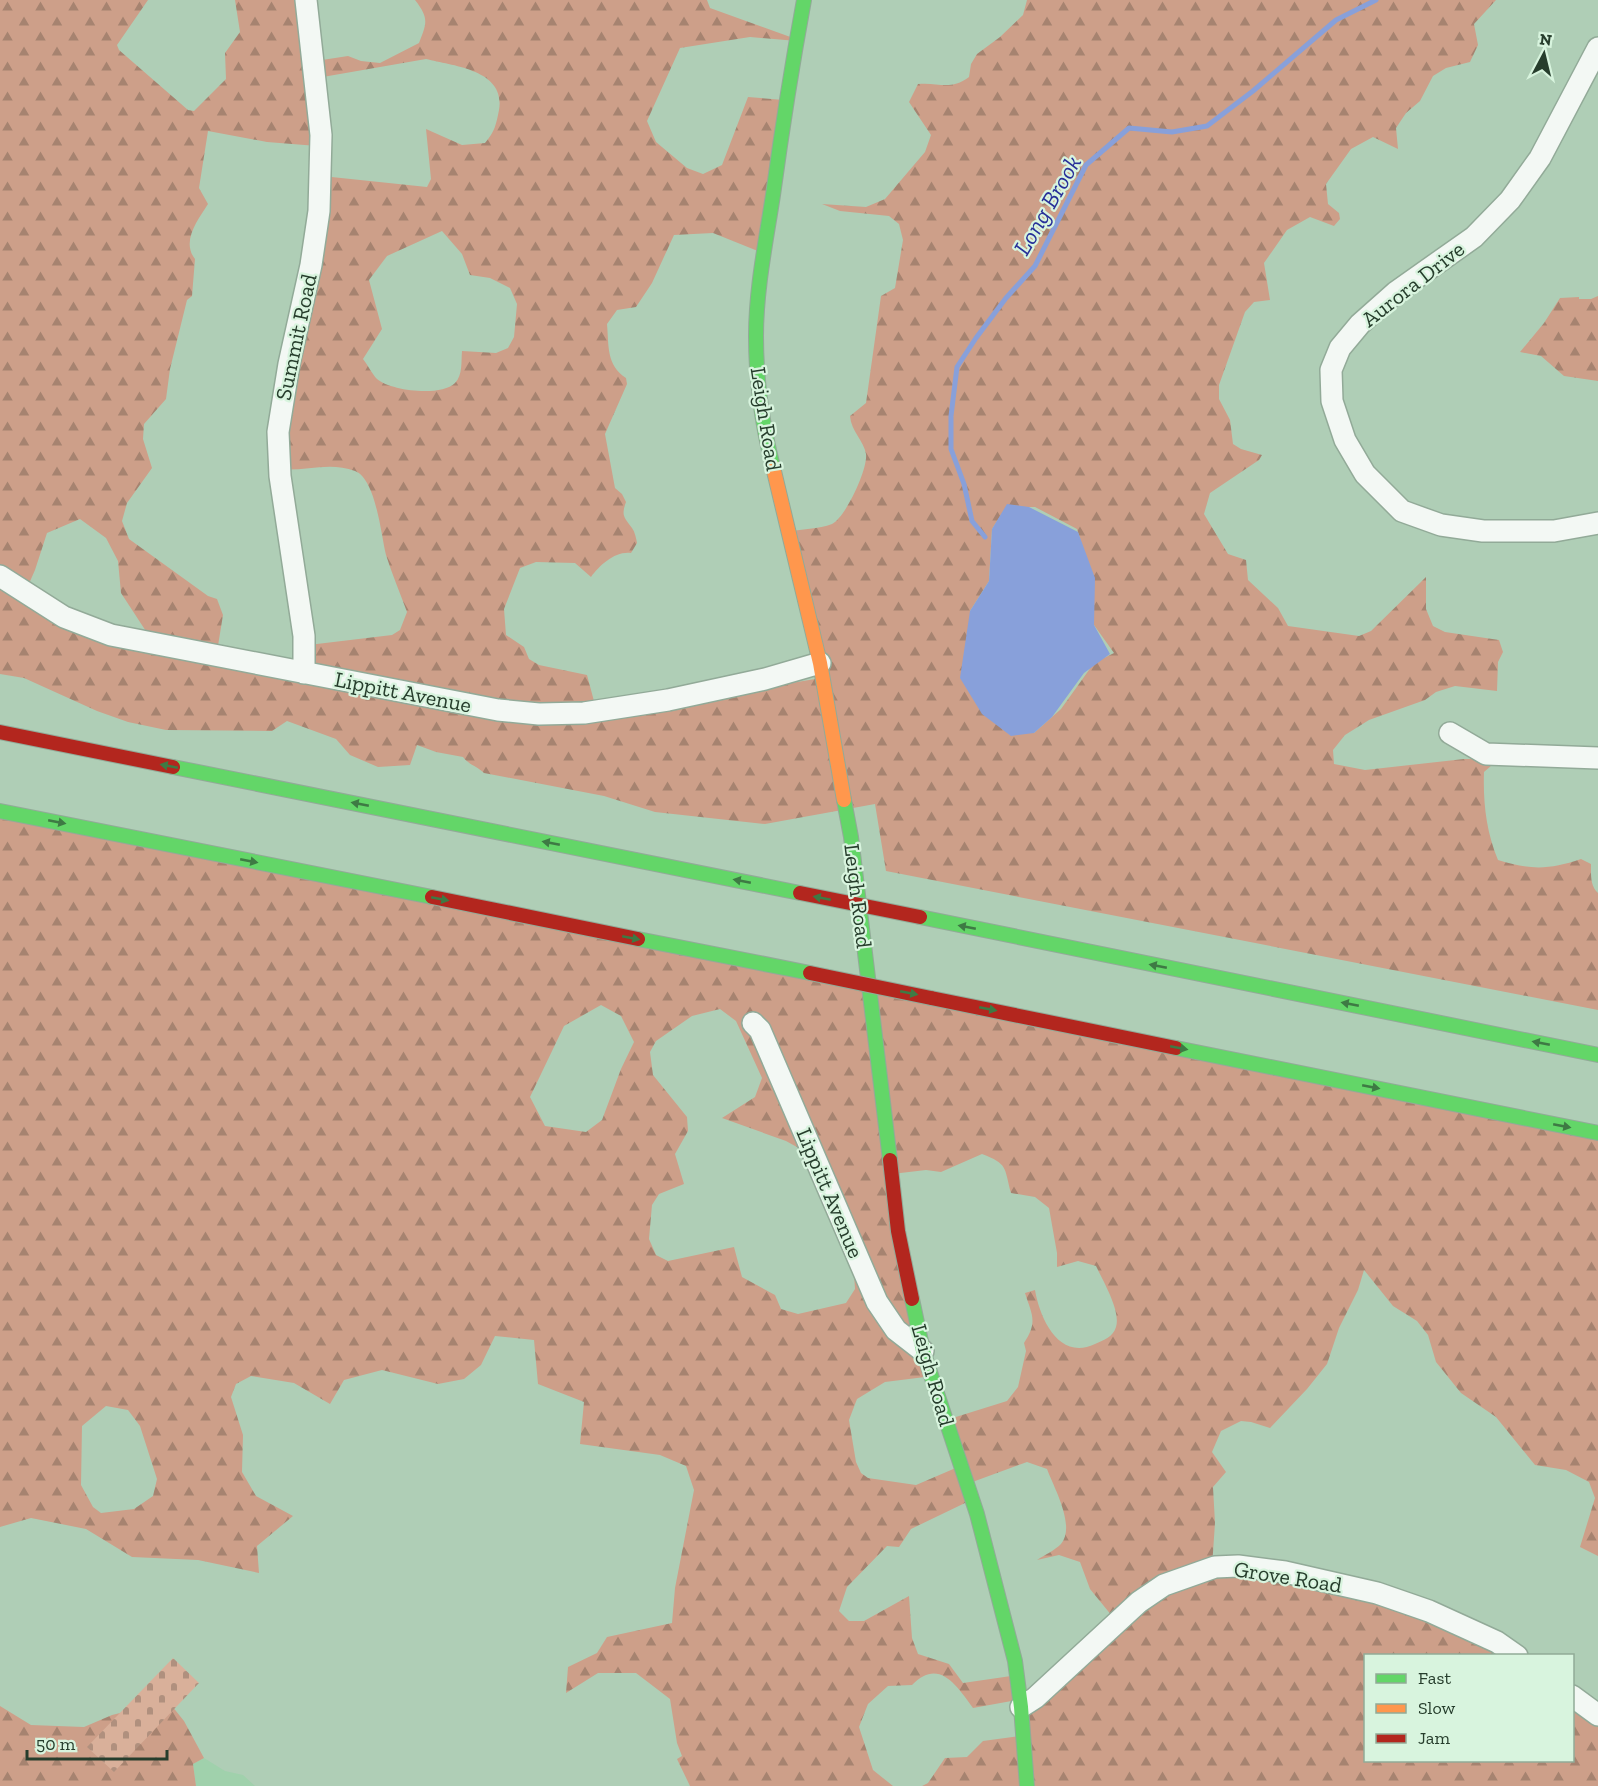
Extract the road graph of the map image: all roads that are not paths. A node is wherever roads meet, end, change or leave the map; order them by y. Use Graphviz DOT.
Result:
graph roads {
  1 [pos="306,0"];
  2 [pos="804,0"];
  3 [pos="1598,48"];
  4 [pos="1598,523"];
  5 [pos="0,576"];
  6 [pos="820,663"];
  7 [pos="304,674"];
  8 [pos="0,732"];
  9 [pos="1450,732"];
  10 [pos="1598,758"];
  11 [pos="0,811"];
  12 [pos="753,1023"];
  13 [pos="1598,1055"];
  14 [pos="1598,1133"];
  15 [pos="922,1351"];
  16 [pos="1514,1654"];
  17 [pos="1574,1697"];
  18 [pos="1021,1707"];
  19 [pos="1598,1715"];
  20 [pos="1027,1786"];
  1 -- 7 [label="street, Summit Road"];
  2 -- 6 [label="main road, Leigh Road"];
  3 -- 4 [label="street, Aurora Drive"];
  5 -- 7 [label="street, Lippitt Avenue"];
  6 -- 7 [label="street, Lippitt Avenue"];
  6 -- 15 [label="main road, Leigh Road"];
  13 -- 8 [label="main road, one-way, bridge"];
  9 -- 10 [label="street"];
  11 -- 14 [label="main road, one-way, bridge"];
  12 -- 15 [label="street, Lippitt Avenue"];
  15 -- 18 [label="main road, Leigh Road"];
  16 -- 18 [label="street, Grove Road"];
  17 -- 19 [label="street"];
  18 -- 20 [label="main road, Leigh Road"];
}
